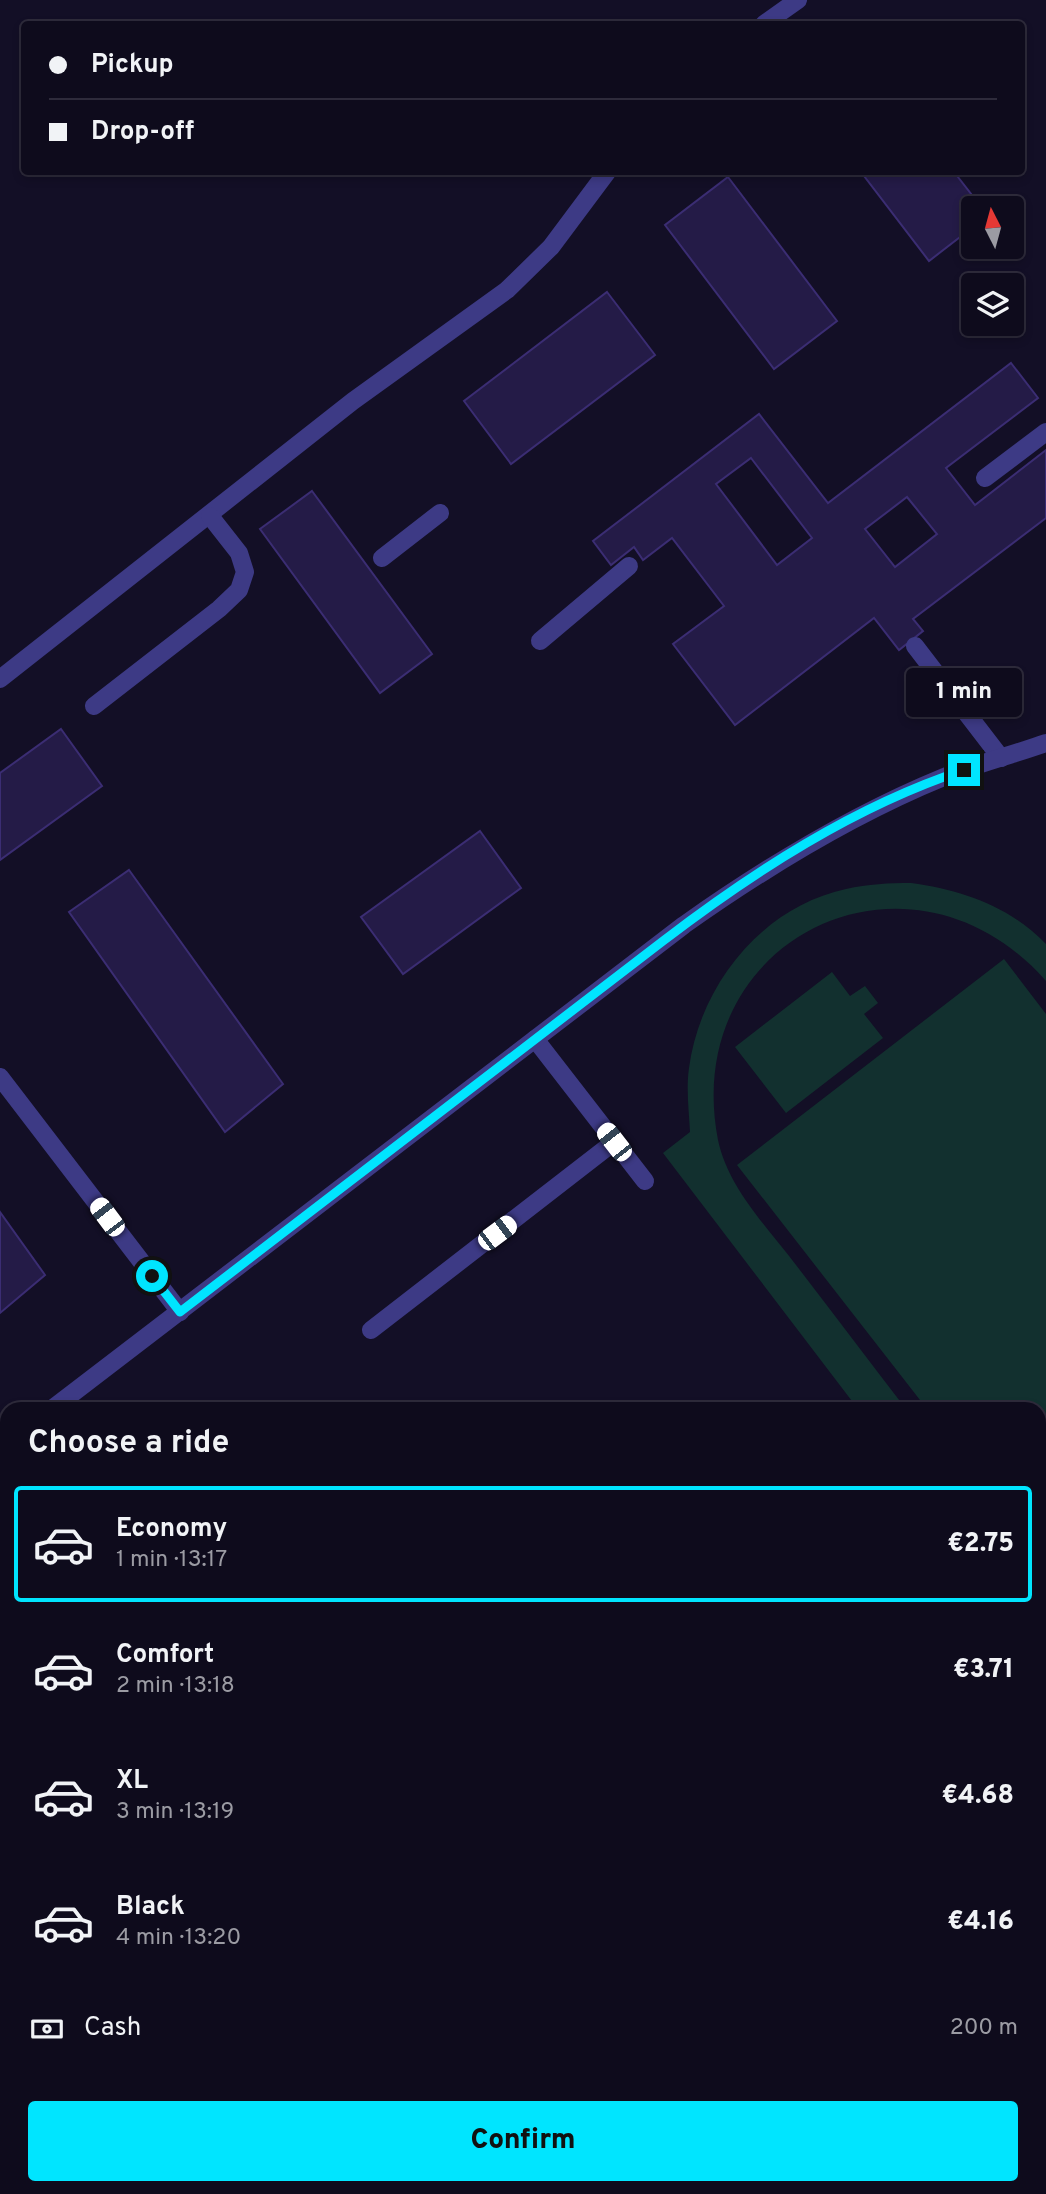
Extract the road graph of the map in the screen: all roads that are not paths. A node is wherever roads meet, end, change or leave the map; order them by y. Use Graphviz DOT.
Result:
graph roads {
  1 [pos="798,0"];
  2 [pos="768,21"];
  3 [pos="605,175"];
  4 [pos="1046,432"];
  5 [pos="985,478"];
  6 [pos="440,513"];
  7 [pos="210,516"];
  8 [pos="382,558"];
  9 [pos="629,566"];
  10 [pos="540,641"];
  11 [pos="915,646"];
  12 [pos="0,679"];
  13 [pos="94,706"];
  14 [pos="1046,743"];
  15 [pos="1001,758"];
  16 [pos="535,1039"];
  17 [pos="0,1077"];
  18 [pos="614,1142"];
  19 [pos="645,1181"];
  20 [pos="180,1312"];
  21 [pos="371,1330"];
  22 [pos="61,1402"];
  1 -- 2 [label="street"];
  3 -- 7 [label="street"];
  4 -- 5 [label="street"];
  6 -- 8 [label="street"];
  7 -- 12 [label="street"];
  7 -- 13 [label="street"];
  9 -- 10 [label="street"];
  11 -- 15 [label="street"];
  14 -- 15 [label="street"];
  15 -- 16 [label="street"];
  16 -- 18 [label="street"];
  16 -- 20 [label="street"];
  17 -- 20 [label="street"];
  18 -- 19 [label="street"];
  18 -- 21 [label="street"];
  20 -- 22 [label="street"];
}
